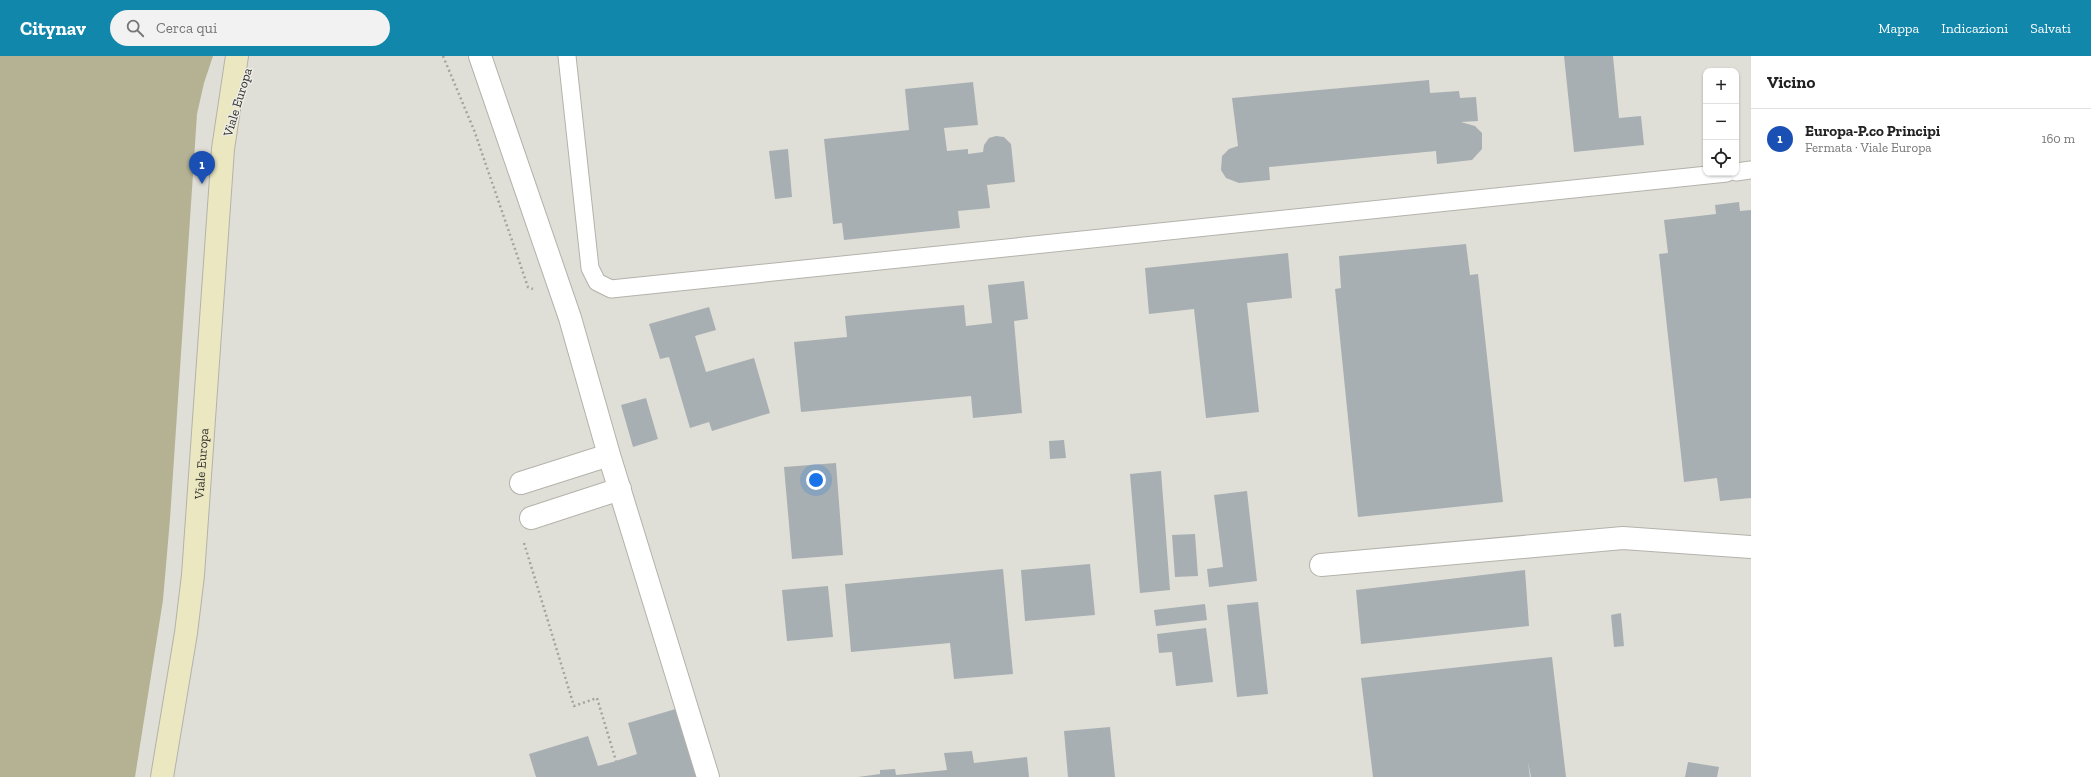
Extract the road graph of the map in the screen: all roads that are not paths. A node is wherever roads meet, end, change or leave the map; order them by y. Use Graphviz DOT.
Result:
graph roads {
  1 [pos="237,56"];
  2 [pos="252,56"];
  3 [pos="480,56"];
  4 [pos="566,56"];
  5 [pos="223,149"];
  6 [pos="1751,170"];
  7 [pos="1739,172"];
  8 [pos="1703,175"];
  9 [pos="609,455"];
  10 [pos="521,483"];
  11 [pos="620,489"];
  12 [pos="531,518"];
  13 [pos="1751,547"];
  14 [pos="1321,565"];
  15 [pos="162,777"];
  16 [pos="708,777"];
  1 -- 5 [label="main road, Viale Europa"];
  2 -- 5 [label="main road, Viale Europa"];
  3 -- 9 [label="street"];
  4 -- 8 [label="lane"];
  5 -- 15 [label="main road, Viale Europa"];
  6 -- 7 [label="lane"];
  9 -- 10 [label="street"];
  9 -- 11 [label="street"];
  11 -- 12 [label="street"];
  11 -- 16 [label="street"];
  13 -- 14 [label="street"];
}
